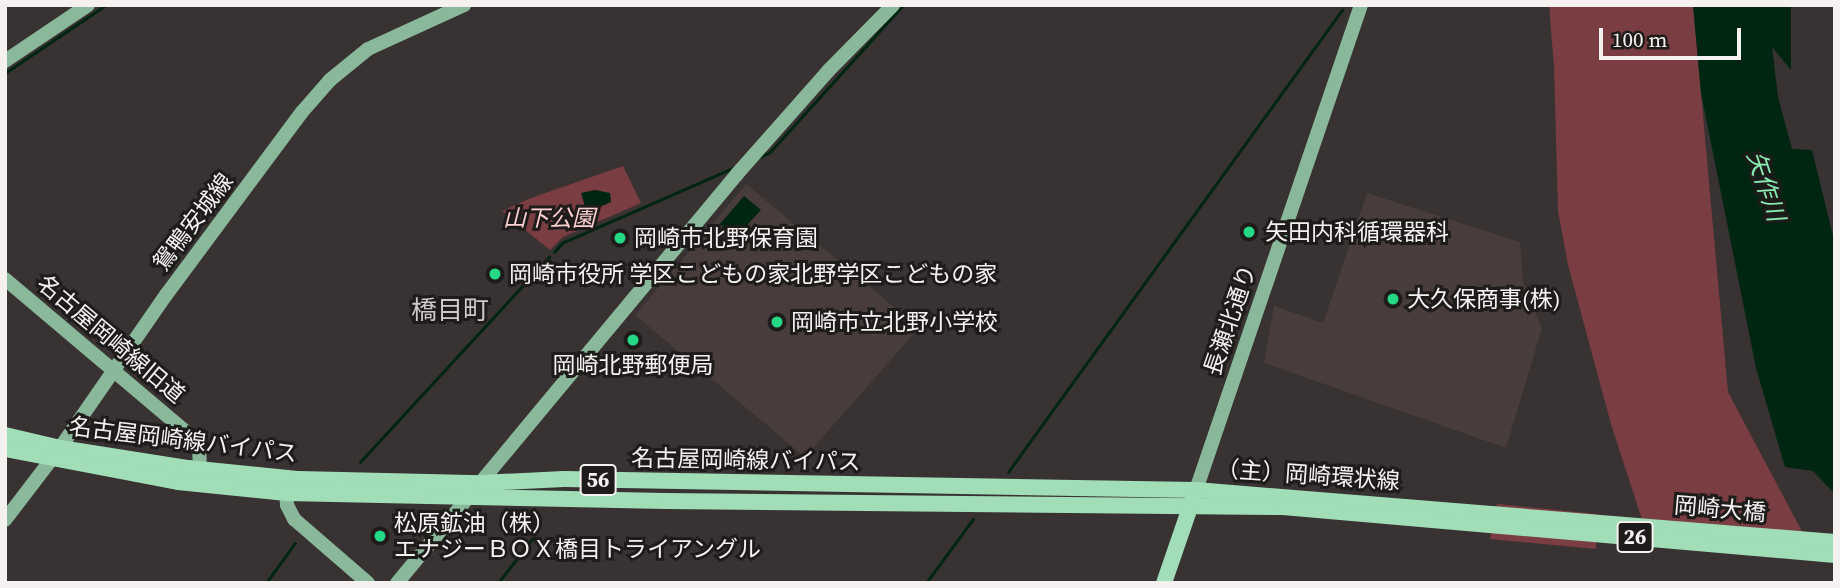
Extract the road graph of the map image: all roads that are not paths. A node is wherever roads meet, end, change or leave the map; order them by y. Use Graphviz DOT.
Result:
graph roads {
  1 [pos="88,5"];
  2 [pos="464,5"];
  3 [pos="892,5"];
  4 [pos="1361,5"];
  5 [pos="5,61"];
  6 [pos="5,279"];
  7 [pos="113,370"];
  8 [pos="5,435"];
  9 [pos="5,449"];
  10 [pos="55,454"];
  11 [pos="200,469"];
  12 [pos="481,483"];
  13 [pos="1196,490"];
  14 [pos="286,493"];
  15 [pos="470,497"];
  16 [pos="1190,506"];
  17 [pos="1436,514"];
  18 [pos="5,520"];
  19 [pos="1835,542"];
  20 [pos="1835,555"];
  21 [pos="368,583"];
  22 [pos="397,583"];
  23 [pos="1164,583"];
  1 -- 5 [label="street"];
  2 -- 7 [label="street, 鴛鴨安城線"];
  3 -- 12 [label="street"];
  4 -- 13 [label="street, 長瀬北通り"];
  6 -- 7 [label="street, 名古屋岡崎線旧道"];
  7 -- 10 [label="street, 鴛鴨安城線"];
  7 -- 11 [label="street, 名古屋岡崎線旧道"];
  8 -- 10 [label="main road, 名古屋岡崎線バイパス / 56"];
  9 -- 10 [label="main road, 名古屋岡崎線バイパス / 56"];
  10 -- 11 [label="main road, 名古屋岡崎線バイパス / 56"];
  10 -- 14 [label="main road, 名古屋岡崎線バイパス / 56"];
  10 -- 18 [label="street, 鴛鴨安城線"];
  11 -- 12 [label="main road, 名古屋岡崎線バイパス / 56"];
  12 -- 13 [label="main road, 名古屋岡崎線バイパス / 56"];
  12 -- 15 [label="street"];
  13 -- 16 [label="main road, （主）岡崎環状線"];
  13 -- 17 [label="main road, （主）岡崎環状線 / 26"];
  14 -- 15 [label="main road, 名古屋岡崎線バイパス / 56"];
  14 -- 21 [label="street"];
  15 -- 16 [label="main road, 名古屋岡崎線バイパス / 56"];
  15 -- 22 [label="street"];
  16 -- 17 [label="main road, （主）岡崎環状線 / 26"];
  16 -- 23 [label="main road, （主）岡崎環状線"];
  17 -- 19 [label="main road, 岡崎大橋 / 26"];
  17 -- 20 [label="main road, 岡崎大橋 / 26"];
}
